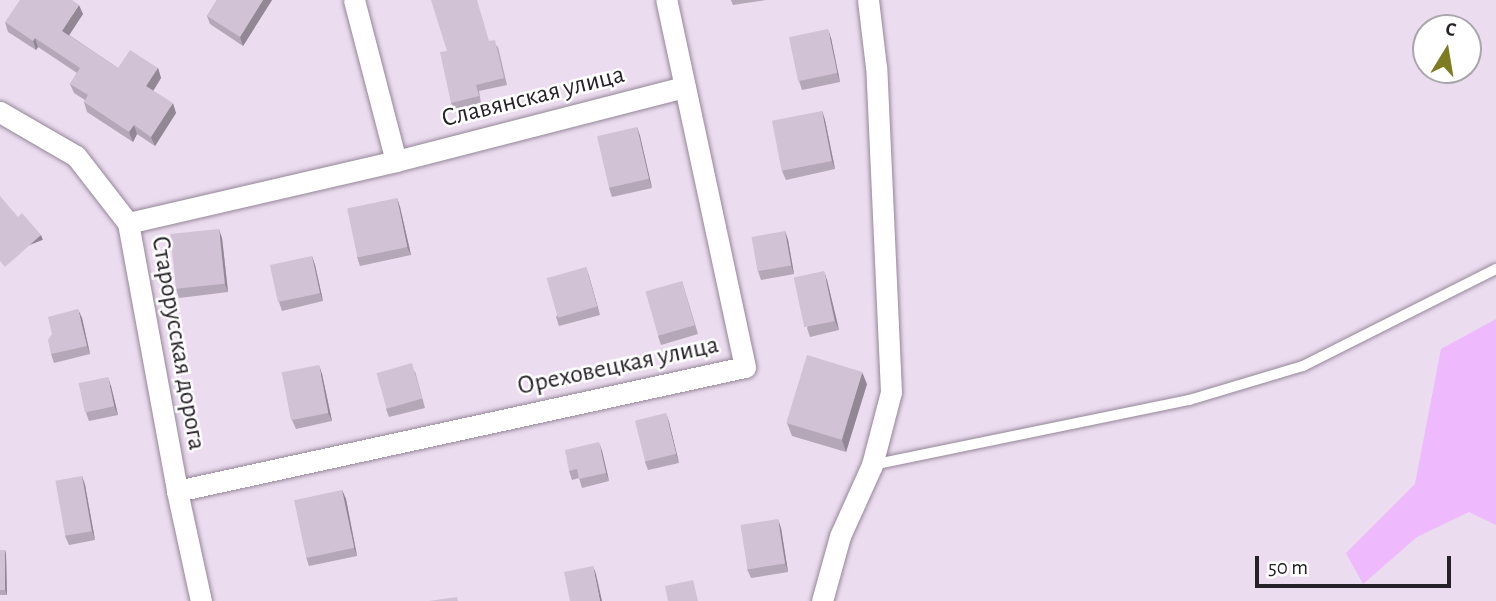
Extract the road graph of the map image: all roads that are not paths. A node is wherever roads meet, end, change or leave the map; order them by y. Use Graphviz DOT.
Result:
graph roads {
  1 [pos="354,0"];
  2 [pos="666,0"];
  3 [pos="868,0"];
  4 [pos="685,88"];
  5 [pos="0,112"];
  6 [pos="396,161"];
  7 [pos="128,223"];
  8 [pos="1496,269"];
  9 [pos="872,465"];
  10 [pos="177,491"];
  11 [pos="201,601"];
  12 [pos="822,601"];
  1 -- 6 [label="street"];
  2 -- 4 [label="street, Ореховецкая улица"];
  3 -- 9 [label="street"];
  4 -- 6 [label="street, Славянская улица"];
  4 -- 10 [label="street, Ореховецкая улица"];
  5 -- 7 [label="street, Старорусская дорога"];
  6 -- 7 [label="street, Славянская улица"];
  7 -- 10 [label="street, Старорусская дорога"];
  8 -- 9 [label="lane"];
  9 -- 12 [label="street"];
  10 -- 11 [label="street, Старорусская дорога"];
}
